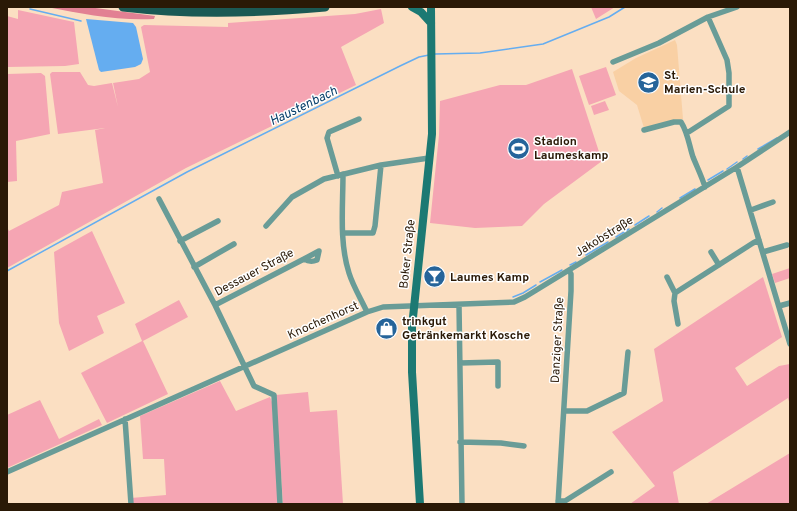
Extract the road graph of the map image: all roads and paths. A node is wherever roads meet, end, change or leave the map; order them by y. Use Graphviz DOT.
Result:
graph roads {
  1 [pos="123,7"];
  2 [pos="325,7"];
  3 [pos="412,7"];
  4 [pos="431,7"];
  5 [pos="737,7"];
  6 [pos="708,17"];
  7 [pos="431,23"];
  8 [pos="613,62"];
  9 [pos="359,119"];
  10 [pos="644,130"];
  11 [pos="790,132"];
  12 [pos="687,133"];
  13 [pos="429,158"];
  14 [pos="381,165"];
  15 [pos="737,167"];
  16 [pos="341,175"];
  17 [pos="705,187"];
  18 [pos="159,199"];
  19 [pos="774,202"];
  20 [pos="751,210"];
  21 [pos="218,221"];
  22 [pos="266,226"];
  23 [pos="343,233"];
  24 [pos="759,240"];
  25 [pos="180,241"];
  26 [pos="234,244"];
  27 [pos="787,245"];
  28 [pos="711,252"];
  29 [pos="763,252"];
  30 [pos="304,259"];
  31 [pos="719,265"];
  32 [pos="194,267"];
  33 [pos="569,270"];
  34 [pos="667,277"];
  35 [pos="675,293"];
  36 [pos="790,303"];
  37 [pos="215,305"];
  38 [pos="459,305"];
  39 [pos="779,306"];
  40 [pos="413,307"];
  41 [pos="367,312"];
  42 [pos="678,324"];
  43 [pos="790,344"];
  44 [pos="628,352"];
  45 [pos="460,363"];
  46 [pos="245,366"];
  47 [pos="498,386"];
  48 [pos="564,411"];
  49 [pos="125,419"];
  50 [pos="460,442"];
  51 [pos="524,446"];
  52 [pos="7,472"];
  53 [pos="611,472"];
  54 [pos="558,502"];
  55 [pos="131,504"];
  56 [pos="280,504"];
  57 [pos="420,504"];
  58 [pos="462,504"];
  1 -- 2 [label="main road"];
  3 -- 7 [label="main road"];
  4 -- 7 [label="main road, Boker Straße"];
  5 -- 6 [label="street"];
  6 -- 8 [label="street"];
  6 -- 12 [label="street"];
  7 -- 13 [label="main road, Boker Straße"];
  9 -- 16 [label="street"];
  10 -- 12 [label="street"];
  11 -- 15 [label="street, Jakobstraße"];
  12 -- 17 [label="street"];
  13 -- 14 [label="street"];
  13 -- 40 [label="main road, Boker Straße"];
  14 -- 16 [label="street"];
  14 -- 23 [label="street"];
  15 -- 17 [label="street, Jakobstraße"];
  15 -- 20 [label="street"];
  16 -- 22 [label="street"];
  16 -- 23 [label="street"];
  17 -- 33 [label="street, Jakobstraße"];
  18 -- 25 [label="street"];
  19 -- 20 [label="street"];
  20 -- 24 [label="street"];
  21 -- 25 [label="street"];
  23 -- 41 [label="street"];
  24 -- 29 [label="street"];
  24 -- 31 [label="street"];
  25 -- 32 [label="street"];
  26 -- 32 [label="street"];
  27 -- 29 [label="street"];
  28 -- 31 [label="street"];
  29 -- 39 [label="street"];
  30 -- 37 [label="street, Dessauer Straße"];
  31 -- 35 [label="street"];
  32 -- 37 [label="street"];
  33 -- 38 [label="street, Jakobstraße"];
  33 -- 48 [label="street, Danziger Straße"];
  34 -- 35 [label="street"];
  35 -- 42 [label="street"];
  36 -- 39 [label="street"];
  37 -- 46 [label="street"];
  38 -- 40 [label="street, Jakobstraße"];
  38 -- 45 [label="street"];
  39 -- 43 [label="street"];
  40 -- 41 [label="street, Knochenhorst"];
  40 -- 57 [label="main road, Boker Straße"];
  41 -- 46 [label="street, Knochenhorst"];
  44 -- 48 [label="street"];
  45 -- 47 [label="street"];
  45 -- 50 [label="street"];
  46 -- 49 [label="street, Knochenhorst"];
  46 -- 56 [label="street"];
  48 -- 54 [label="street, Danziger Straße"];
  49 -- 52 [label="street, Knochenhorst"];
  49 -- 55 [label="street"];
  50 -- 51 [label="street"];
  50 -- 58 [label="street"];
  53 -- 54 [label="street"];
}
